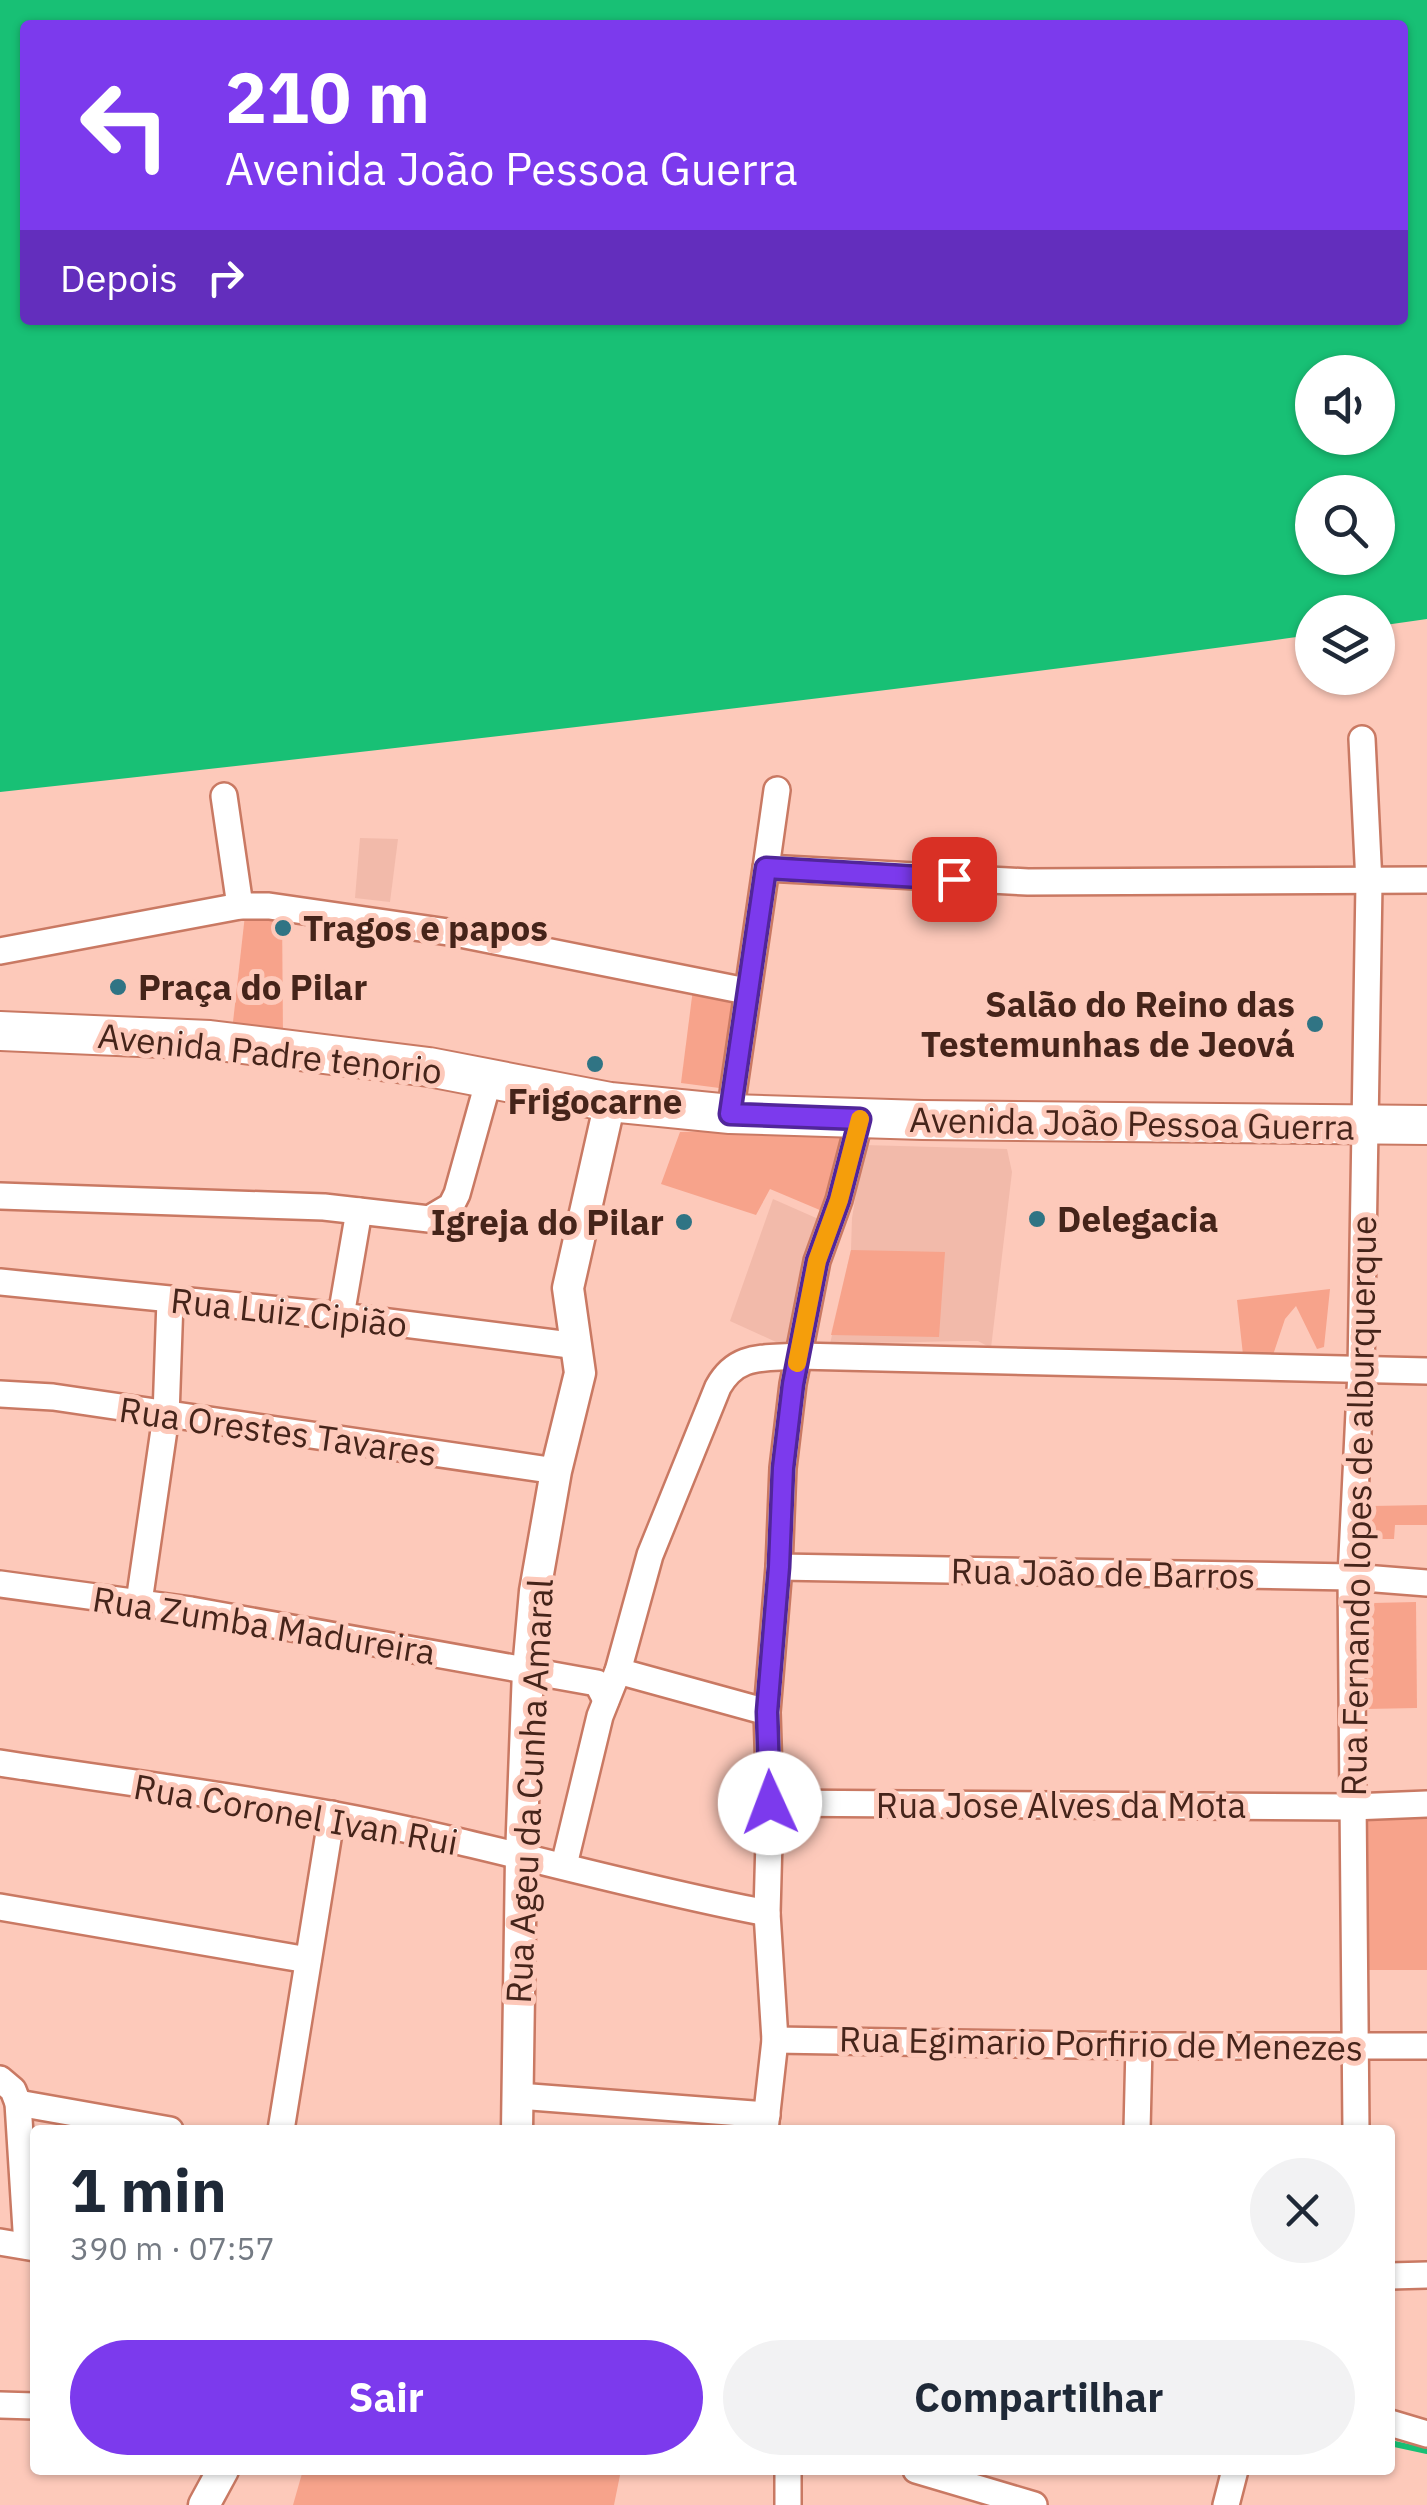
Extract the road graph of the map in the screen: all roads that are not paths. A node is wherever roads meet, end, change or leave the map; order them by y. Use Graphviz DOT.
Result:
graph roads {
  1 [pos="1362,739"];
  2 [pos="776,790"];
  3 [pos="224,796"];
  4 [pos="766,868"];
  5 [pos="1427,880"];
  6 [pos="1369,883"];
  7 [pos="240,906"];
  8 [pos="0,951"];
  9 [pos="746,991"];
  10 [pos="0,1031"];
  11 [pos="489,1079"];
  12 [pos="539,1089"];
  13 [pos="610,1102"];
  14 [pos="730,1114"];
  15 [pos="860,1119"];
  16 [pos="1427,1125"];
  17 [pos="1364,1126"];
  18 [pos="0,1196"];
  19 [pos="359,1212"];
  20 [pos="0,1282"];
  21 [pos="170,1300"];
  22 [pos="341,1316"];
  23 [pos="578,1346"];
  24 [pos="798,1356"];
  25 [pos="1361,1370"];
  26 [pos="1427,1371"];
  27 [pos="0,1394"];
  28 [pos="166,1416"];
  29 [pos="556,1471"];
  30 [pos="779,1567"];
  31 [pos="1351,1577"];
  32 [pos="1427,1582"];
  33 [pos="0,1584"];
  34 [pos="139,1602"];
  35 [pos="528,1670"];
  36 [pos="618,1671"];
  37 [pos="606,1700"];
  38 [pos="767,1712"];
  39 [pos="0,1763"];
  40 [pos="770,1803"];
  41 [pos="1427,1804"];
  42 [pos="1352,1806"];
  43 [pos="332,1814"];
  44 [pos="521,1857"];
  45 [pos="564,1866"];
  46 [pos="0,1907"];
  47 [pos="767,1913"];
  48 [pos="0,1923"];
  49 [pos="308,1960"];
  50 [pos="775,2040"];
  51 [pos="1139,2046"];
  52 [pos="1355,2046"];
  53 [pos="1427,2046"];
  54 [pos="0,2079"];
  55 [pos="518,2096"];
  56 [pos="19,2114"];
  57 [pos="766,2123"];
  58 [pos="123,2125"];
  59 [pos="282,2125"];
  60 [pos="517,2125"];
  61 [pos="1137,2125"];
  62 [pos="1356,2125"];
  63 [pos="30,2236"];
  64 [pos="0,2242"];
  65 [pos="30,2247"];
  66 [pos="1427,2275"];
  67 [pos="1395,2276"];
  68 [pos="0,2404"];
  69 [pos="30,2406"];
  70 [pos="1395,2424"];
  71 [pos="1427,2434"];
  72 [pos="220,2475"];
  73 [pos="788,2475"];
  74 [pos="933,2475"];
  75 [pos="1235,2475"];
  76 [pos="204,2505"];
  77 [pos="788,2505"];
  78 [pos="1034,2505"];
  79 [pos="1226,2505"];
  1 -- 6 [label="street, Rua Fernando lopes de alburquerque"];
  2 -- 4 [label="street"];
  3 -- 7 [label="street"];
  4 -- 6 [label="street"];
  4 -- 9 [label="street"];
  5 -- 6 [label="street"];
  6 -- 17 [label="street, Rua Fernando lopes de alburquerque"];
  7 -- 8 [label="street"];
  7 -- 9 [label="street"];
  9 -- 14 [label="street"];
  10 -- 11 [label="main road, Avenida Padre tenorio"];
  11 -- 12 [label="main road, Avenida Padre tenorio"];
  11 -- 19 [label="street"];
  12 -- 13 [label="main road, Avenida João Pessoa Guerra"];
  13 -- 14 [label="main road, Avenida João Pessoa Guerra"];
  13 -- 23 [label="street, Rua Ageu da Cunha Amaral"];
  14 -- 15 [label="main road, Avenida João Pessoa Guerra"];
  15 -- 17 [label="main road, Avenida João Pessoa Guerra"];
  15 -- 24 [label="street"];
  16 -- 17 [label="main road, Avenida João Pessoa Guerra"];
  17 -- 25 [label="street, Rua Fernando lopes de alburquerque"];
  18 -- 19 [label="street"];
  19 -- 22 [label="street"];
  20 -- 21 [label="street, Rua Luiz Cipião"];
  21 -- 22 [label="street, Rua Luiz Cipião"];
  21 -- 28 [label="street"];
  22 -- 23 [label="street, Rua Luiz Cipião"];
  23 -- 29 [label="street, Rua Ageu da Cunha Amaral"];
  24 -- 25 [label="street"];
  24 -- 30 [label="street"];
  24 -- 36 [label="street"];
  25 -- 26 [label="street"];
  25 -- 31 [label="street, Rua Fernando lopes de alburquerque"];
  27 -- 28 [label="street, Rua Orestes Tavares"];
  28 -- 29 [label="street, Rua Orestes Tavares"];
  28 -- 34 [label="street"];
  29 -- 35 [label="street, Rua Ageu da Cunha Amaral"];
  30 -- 31 [label="street, Rua João de Barros"];
  30 -- 38 [label="street"];
  31 -- 32 [label="street, Rua João de Barros"];
  31 -- 42 [label="street, Rua Fernando lopes de alburquerque"];
  33 -- 34 [label="street, Rua Zumba Madureira"];
  34 -- 35 [label="street, Rua Zumba Madureira"];
  35 -- 37 [label="street, Rua Zumba Madureira"];
  35 -- 44 [label="street, Rua Ageu da Cunha Amaral"];
  36 -- 37 [label="street"];
  36 -- 38 [label="street"];
  37 -- 45 [label="street"];
  38 -- 40 [label="street"];
  39 -- 43 [label="street, Rua Coronel Ivan Rui"];
  40 -- 42 [label="street, Rua Jose Alves da Mota"];
  40 -- 47 [label="street"];
  41 -- 42 [label="street, Rua Jose Alves da Mota"];
  42 -- 52 [label="street, Rua Fernando lopes de alburquerque"];
  43 -- 44 [label="street, Rua Coronel Ivan Rui"];
  43 -- 49 [label="street"];
  44 -- 45 [label="street, Rua Coronel Ivan Rui"];
  44 -- 55 [label="street, Rua Ageu da Cunha Amaral"];
  45 -- 47 [label="street, Rua Coronel Ivan Rui"];
  46 -- 48 [label="street"];
  46 -- 49 [label="street"];
  47 -- 50 [label="street"];
  49 -- 59 [label="street"];
  50 -- 51 [label="street, Rua Egimario Porfirio de Menezes"];
  50 -- 57 [label="street"];
  51 -- 52 [label="street, Rua Egimario Porfirio de Menezes"];
  51 -- 61 [label="street"];
  52 -- 53 [label="street, Rua Egimario Porfirio de Menezes"];
  52 -- 62 [label="street, Rua Fernando lopes de alburquerque"];
  54 -- 56 [label="street"];
  55 -- 57 [label="street"];
  55 -- 60 [label="street, Rua Ageu da Cunha Amaral"];
  56 -- 58 [label="street"];
  56 -- 63 [label="street"];
  64 -- 65 [label="street"];
  66 -- 67 [label="street"];
  68 -- 69 [label="street"];
  70 -- 71 [label="street"];
  72 -- 76 [label="street"];
  73 -- 77 [label="street"];
  74 -- 78 [label="street"];
  75 -- 79 [label="street"];
}
